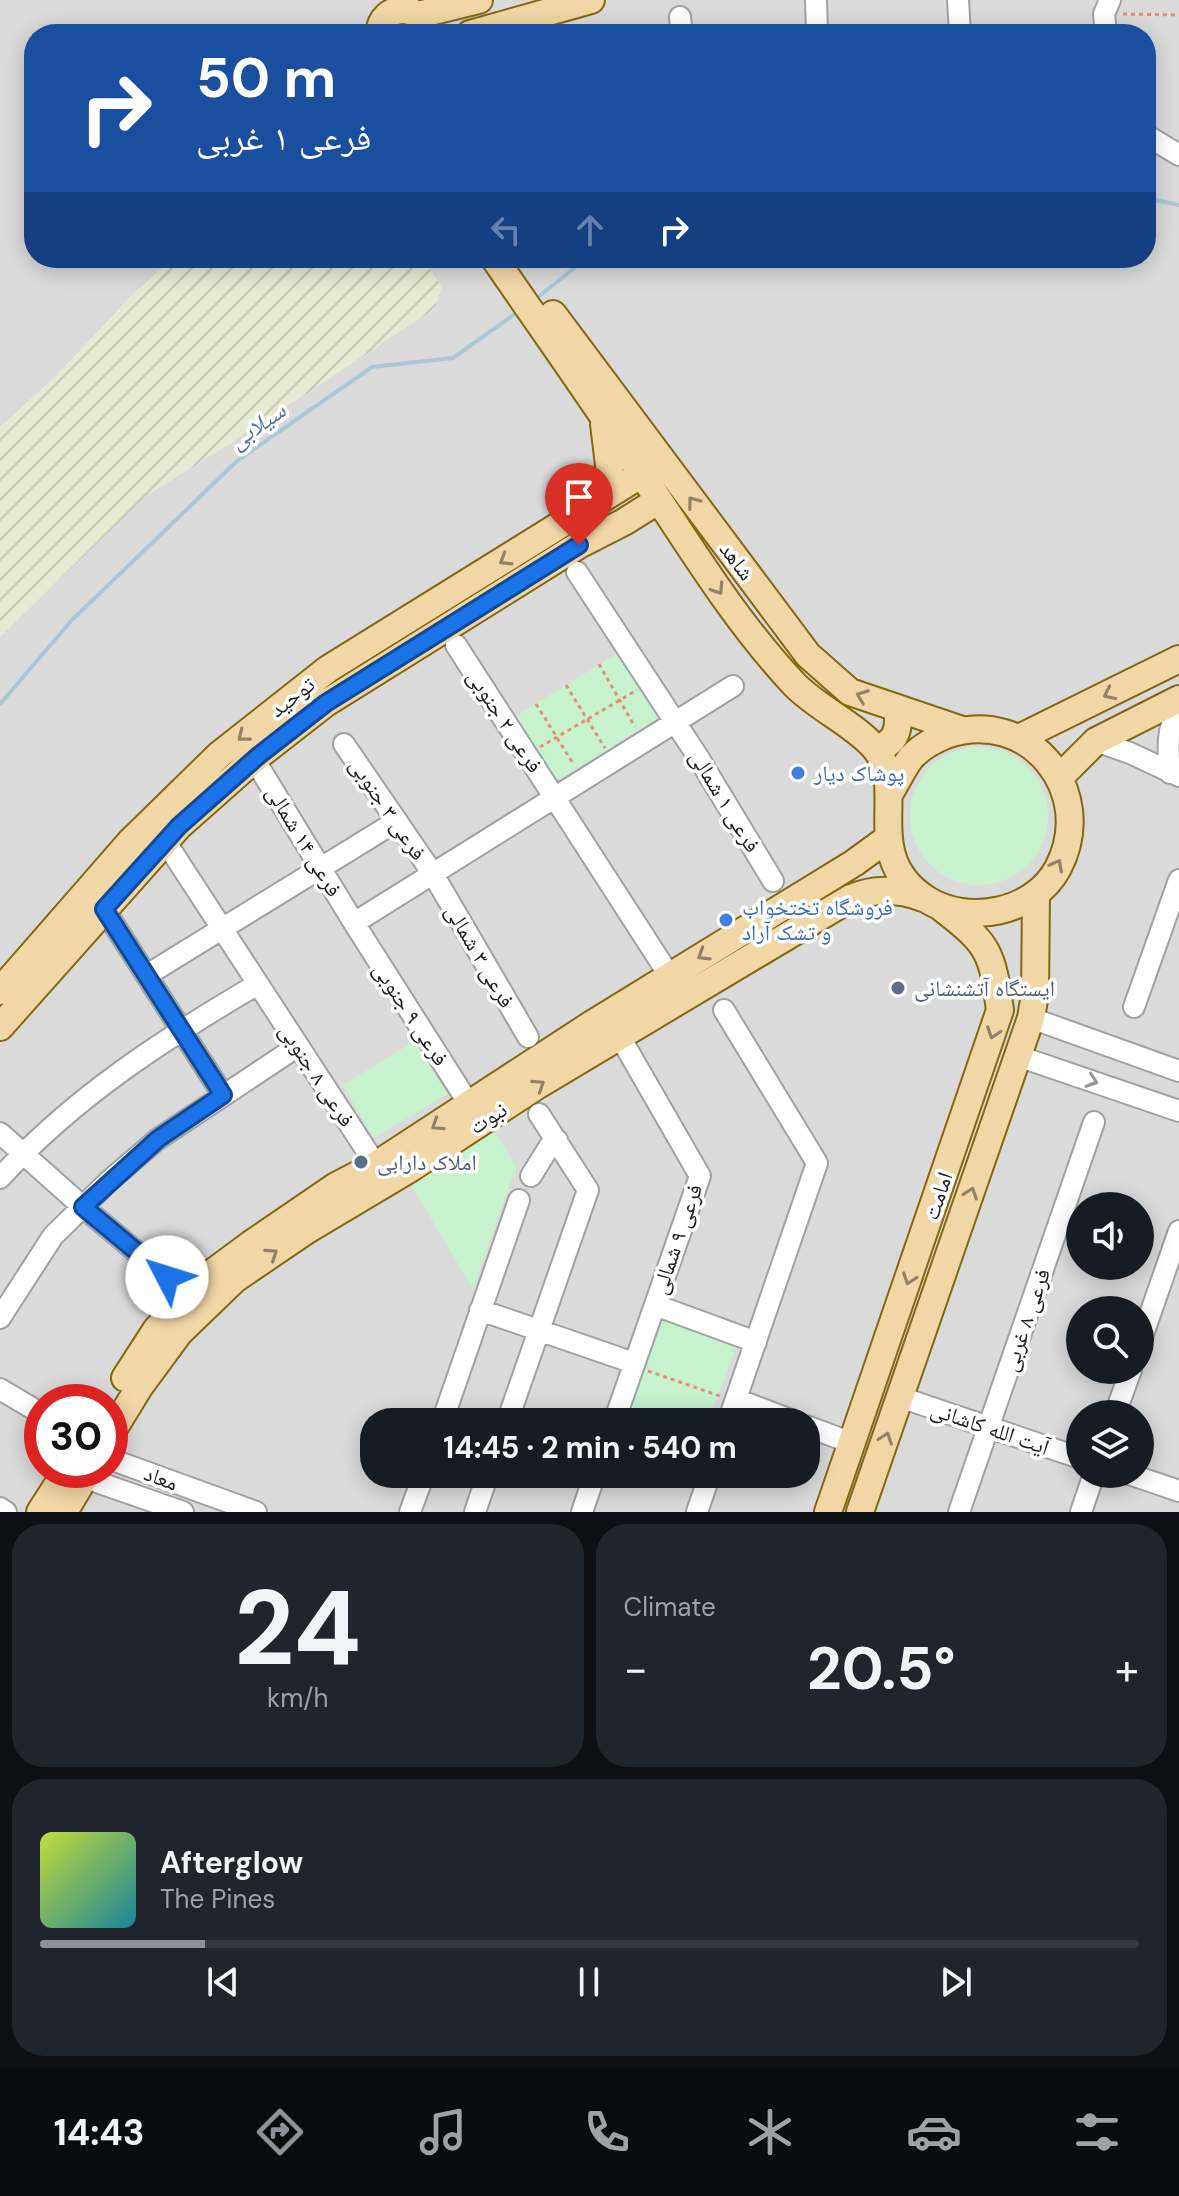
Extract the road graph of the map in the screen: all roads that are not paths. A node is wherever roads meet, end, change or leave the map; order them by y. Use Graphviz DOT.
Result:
graph roads {
  1 [pos="479,0"];
  2 [pos="591,0"];
  3 [pos="816,0"];
  4 [pos="958,0"];
  5 [pos="401,16"];
  6 [pos="506,24"];
  7 [pos="817,24"];
  8 [pos="959,24"];
  9 [pos="1156,141"];
  10 [pos="1156,153"];
  11 [pos="1179,156"];
  12 [pos="502,268"];
  13 [pos="520,268"];
  14 [pos="556,333"];
  15 [pos="603,416"];
  16 [pos="642,474"];
  17 [pos="605,497"];
  18 [pos="659,500"];
  19 [pos="624,522"];
  20 [pos="686,542"];
  21 [pos="577,572"];
  22 [pos="456,645"];
  23 [pos="1179,659"];
  24 [pos="733,686"];
  25 [pos="1179,699"];
  26 [pos="897,709"];
  27 [pos="1179,709"];
  28 [pos="1057,719"];
  29 [pos="676,722"];
  30 [pos="962,730"];
  31 [pos="1019,738"];
  32 [pos="344,744"];
  33 [pos="875,748"];
  34 [pos="254,759"];
  35 [pos="1078,759"];
  36 [pos="1174,775"];
  37 [pos="891,791"];
  38 [pos="555,797"];
  39 [pos="397,821"];
  40 [pos="887,839"];
  41 [pos="165,841"];
  42 [pos="854,863"];
  43 [pos="320,867"];
  44 [pos="433,874"];
  45 [pos="1179,880"];
  46 [pos="773,881"];
  47 [pos="866,891"];
  48 [pos="1036,894"];
  49 [pos="928,900"];
  50 [pos="104,909"];
  51 [pos="354,923"];
  52 [pos="222,928"];
  53 [pos="1035,941"];
  54 [pos="48,954"];
  55 [pos="991,957"];
  56 [pos="147,975"];
  57 [pos="669,975"];
  58 [pos="258,984"];
  59 [pos="0,991"];
  60 [pos="1134,1007"];
  61 [pos="724,1010"];
  62 [pos="1031,1018"];
  63 [pos="0,1027"];
  64 [pos="181,1029"];
  65 [pos="528,1037"];
  66 [pos="620,1037"];
  67 [pos="298,1046"];
  68 [pos="1018,1056"];
  69 [pos="1179,1071"];
  70 [pos="223,1095"];
  71 [pos="469,1104"];
  72 [pos="1179,1111"];
  73 [pos="539,1114"];
  74 [pos="1094,1122"];
  75 [pos="0,1133"];
  76 [pos="557,1140"];
  77 [pos="24,1154"];
  78 [pos="376,1165"];
  79 [pos="531,1176"];
  80 [pos="0,1178"];
  81 [pos="519,1200"];
  82 [pos="83,1207"];
  83 [pos="1179,1231"];
  84 [pos="188,1295"];
  85 [pos="1154,1303"];
  86 [pos="655,1305"];
  87 [pos="480,1310"];
  88 [pos="0,1318"];
  89 [pos="539,1329"];
  90 [pos="756,1342"];
  91 [pos="634,1363"];
  92 [pos="122,1384"];
  93 [pos="0,1389"];
  94 [pos="900,1397"];
  95 [pos="736,1399"];
  96 [pos="24,1403"];
  97 [pos="128,1406"];
  98 [pos="447,1408"];
  99 [pos="512,1408"];
  100 [pos="619,1408"];
  101 [pos="733,1408"];
  102 [pos="759,1408"];
  103 [pos="989,1427"];
  104 [pos="820,1431"];
  105 [pos="852,1443"];
  106 [pos="1066,1453"];
  107 [pos="128,1466"];
  108 [pos="1154,1482"];
  109 [pos="55,1488"];
  110 [pos="78,1488"];
  111 [pos="114,1488"];
  112 [pos="419,1488"];
  113 [pos="483,1488"];
  114 [pos="590,1488"];
  115 [pos="705,1488"];
  116 [pos="1089,1488"];
  117 [pos="1179,1491"];
  118 [pos="0,1508"];
  119 [pos="6,1512"];
  120 [pos="40,1512"];
  121 [pos="64,1512"];
  122 [pos="183,1512"];
  123 [pos="256,1512"];
  124 [pos="410,1512"];
  125 [pos="475,1512"];
  126 [pos="582,1512"];
  127 [pos="697,1512"];
  128 [pos="828,1512"];
  129 [pos="860,1512"];
  130 [pos="959,1512"];
  131 [pos="1081,1512"];
  1 -- 5 [label="main road"];
  2 -- 6 [label="main road"];
  3 -- 7 [label="street"];
  4 -- 8 [label="street"];
  9 -- 11 [label="street"];
  10 -- 11 [label="street"];
  12 -- 14 [label="main road"];
  13 -- 14 [label="main road"];
  14 -- 15 [label="main road, شاهد"];
  26 -- 14 [label="main road, شاهد, one-way"];
  15 -- 16 [label="main road, شاهد"];
  15 -- 17 [label="main road"];
  16 -- 17 [label="main road, توحید"];
  16 -- 18 [label="main road, شاهد"];
  17 -- 54 [label="main road, توحید, one-way"];
  18 -- 19 [label="main road, توحید"];
  18 -- 20 [label="main road, شاهد"];
  19 -- 20 [label="main road"];
  19 -- 34 [label="main road, توحید"];
  20 -- 33 [label="main road, شاهد, one-way"];
  21 -- 29 [label="street, فرعی ۱ شمالی"];
  22 -- 38 [label="street, فرعی ۲ جنوبی"];
  23 -- 28 [label="main road, one-way"];
  24 -- 29 [label="street"];
  25 -- 35 [label="main road"];
  26 -- 30 [label="main road, شاهد"];
  26 -- 33 [label="main road"];
  27 -- 36 [label="street"];
  28 -- 31 [label="main road"];
  28 -- 35 [label="main road"];
  29 -- 38 [label="street"];
  29 -- 46 [label="street, فرعی ۱ شمالی"];
  30 -- 31 [label="main road"];
  30 -- 37 [label="main road"];
  31 -- 35 [label="main road"];
  32 -- 39 [label="street, فرعی ۳ جنوبی"];
  33 -- 37 [label="main road"];
  34 -- 41 [label="main road, توحید"];
  34 -- 43 [label="street, فرعی ۱۴ شمالی"];
  35 -- 36 [label="street"];
  48 -- 35 [label="main road, one-way"];
  37 -- 40 [label="main road"];
  38 -- 44 [label="street"];
  38 -- 57 [label="street, فرعی ۲ جنوبی"];
  39 -- 43 [label="street"];
  39 -- 44 [label="street, فرعی ۳ جنوبی"];
  40 -- 42 [label="main road, نبوت"];
  40 -- 49 [label="main road"];
  41 -- 50 [label="main road, توحید"];
  41 -- 52 [label="street, فرعی ۸ جنوبی"];
  42 -- 47 [label="main road"];
  42 -- 57 [label="main road, نبوت, one-way"];
  43 -- 51 [label="street, فرعی ۱۴ شمالی"];
  43 -- 52 [label="street"];
  44 -- 51 [label="street"];
  44 -- 65 [label="street, فرعی ۳ شمالی"];
  45 -- 60 [label="street"];
  47 -- 49 [label="main road"];
  47 -- 66 [label="main road, نبوت"];
  48 -- 49 [label="main road"];
  48 -- 53 [label="main road, امامت"];
  49 -- 55 [label="main road"];
  50 -- 54 [label="main road, توحید"];
  50 -- 56 [label="street"];
  51 -- 71 [label="street, فرعی ۹ جنوبی"];
  52 -- 56 [label="street"];
  52 -- 58 [label="street, فرعی ۸ جنوبی"];
  53 -- 55 [label="main road"];
  53 -- 62 [label="main road, امامت"];
  54 -- 59 [label="main road, توحید"];
  54 -- 63 [label="main road, توحید"];
  55 -- 105 [label="main road, امامت, one-way"];
  56 -- 64 [label="street"];
  57 -- 71 [label="main road, نبوت"];
  58 -- 64 [label="street"];
  58 -- 67 [label="street, فرعی ۸ جنوبی"];
  61 -- 90 [label="street"];
  62 -- 68 [label="main road, امامت"];
  62 -- 69 [label="street"];
  64 -- 70 [label="street"];
  64 -- 77 [label="street"];
  66 -- 86 [label="street, فرعی ۹ شمالی"];
  97 -- 66 [label="main road, نبوت, one-way"];
  67 -- 70 [label="street"];
  67 -- 78 [label="street, فرعی ۸ جنوبی"];
  68 -- 72 [label="street, one-way"];
  94 -- 68 [label="main road, امامت, one-way"];
  70 -- 82 [label="street"];
  71 -- 78 [label="main road, نبوت, one-way"];
  73 -- 76 [label="street"];
  74 -- 103 [label="street, فرعی ۸ غربی"];
  75 -- 77 [label="street"];
  76 -- 79 [label="street"];
  76 -- 89 [label="street"];
  77 -- 80 [label="street"];
  77 -- 82 [label="street"];
  78 -- 84 [label="main road, نبوت"];
  81 -- 87 [label="street"];
  82 -- 84 [label="street"];
  82 -- 88 [label="street"];
  83 -- 85 [label="street"];
  84 -- 92 [label="main road, نبوت"];
  86 -- 90 [label="street"];
  86 -- 91 [label="street, فرعی ۹ شمالی"];
  87 -- 89 [label="street"];
  87 -- 98 [label="street"];
  89 -- 91 [label="street"];
  89 -- 99 [label="street"];
  90 -- 95 [label="street"];
  91 -- 100 [label="street"];
  93 -- 96 [label="street"];
  94 -- 103 [label="street, آیت الله کاشانی"];
  129 -- 94 [label="main road, امامت, one-way"];
  95 -- 101 [label="street"];
  95 -- 102 [label="street"];
  103 -- 106 [label="street, آیت الله کاشانی"];
  103 -- 130 [label="street, فرعی ۸ غربی"];
  104 -- 105 [label="street"];
  105 -- 128 [label="main road, امامت"];
  107 -- 123 [label="street, معاد"];
  108 -- 117 [label="street"];
  109 -- 120 [label="main road"];
  110 -- 121 [label="main road"];
  111 -- 122 [label="street, معاد"];
  112 -- 124 [label="street"];
  113 -- 125 [label="street"];
  114 -- 126 [label="street"];
  115 -- 127 [label="street"];
  116 -- 131 [label="street"];
  118 -- 119 [label="street"];
}
